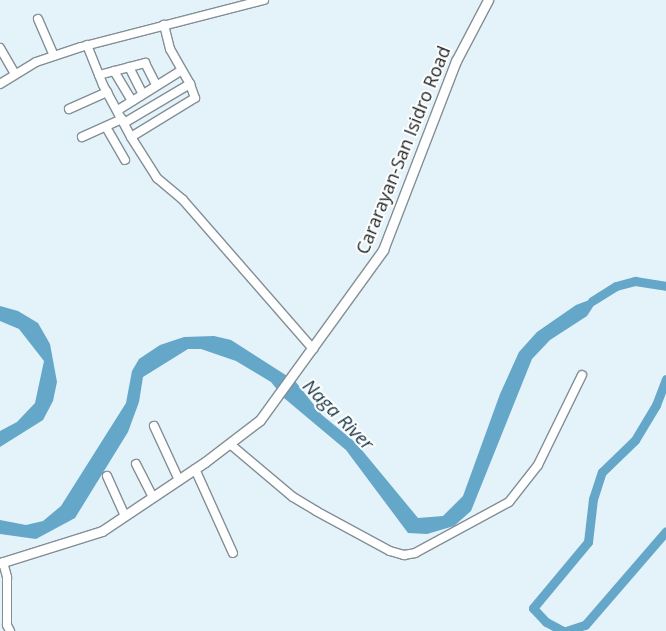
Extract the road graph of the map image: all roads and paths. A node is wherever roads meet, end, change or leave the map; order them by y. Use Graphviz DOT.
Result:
graph roads {
  1 [pos="264,0"];
  2 [pos="488,0"];
  3 [pos="38,19"];
  4 [pos="164,25"];
  5 [pos="87,45"];
  6 [pos="0,48"];
  7 [pos="54,56"];
  8 [pos="129,67"];
  9 [pos="182,70"];
  10 [pos="114,71"];
  11 [pos="15,74"];
  12 [pos="99,75"];
  13 [pos="0,84"];
  14 [pos="190,84"];
  15 [pos="156,85"];
  16 [pos="107,92"];
  17 [pos="143,94"];
  18 [pos="132,101"];
  19 [pos="69,109"];
  20 [pos="118,110"];
  21 [pos="123,121"];
  22 [pos="106,127"];
  23 [pos="131,136"];
  24 [pos="82,137"];
  25 [pos="125,160"];
  26 [pos="313,350"];
  27 [pos="582,375"];
  28 [pos="154,426"];
  29 [pos="230,444"];
  30 [pos="136,464"];
  31 [pos="195,469"];
  32 [pos="107,476"];
  33 [pos="180,480"];
  34 [pos="153,497"];
  35 [pos="124,516"];
  36 [pos="233,553"];
  37 [pos="1,562"];
  38 [pos="10,631"];
  1 -- 4 [label="street"];
  2 -- 26 [label="main road, Cararayan-San Isidro Road"];
  3 -- 7 [label="street"];
  4 -- 5 [label="street"];
  4 -- 9 [label="street"];
  5 -- 7 [label="street"];
  5 -- 12 [label="street"];
  6 -- 11 [label="street"];
  7 -- 11 [label="street"];
  8 -- 10 [label="street"];
  8 -- 15 [label="street"];
  8 -- 17 [label="street"];
  9 -- 14 [label="street"];
  9 -- 15 [label="street"];
  10 -- 12 [label="street"];
  10 -- 18 [label="street"];
  11 -- 13 [label="street"];
  12 -- 16 [label="street"];
  14 -- 21 [label="street"];
  14 -- 23 [label="street"];
  15 -- 17 [label="street"];
  16 -- 19 [label="street"];
  16 -- 20 [label="street"];
  17 -- 18 [label="street"];
  18 -- 20 [label="street"];
  20 -- 21 [label="street"];
  21 -- 22 [label="street"];
  21 -- 23 [label="street"];
  22 -- 24 [label="street"];
  22 -- 25 [label="street"];
  23 -- 26 [label="street"];
  26 -- 29 [label="main road, Cararayan-San Isidro Road"];
  27 -- 29 [label="street"];
  28 -- 33 [label="street"];
  29 -- 31 [label="main road, Cararayan-San Isidro Road"];
  30 -- 34 [label="street"];
  31 -- 33 [label="main road, Cararayan-San Isidro Road"];
  31 -- 36 [label="street"];
  32 -- 35 [label="street"];
  33 -- 34 [label="main road, Cararayan-San Isidro Road"];
  34 -- 35 [label="main road, Cararayan-San Isidro Road"];
  35 -- 37 [label="main road, Cararayan-San Isidro Road"];
  37 -- 38 [label="street"];
}
